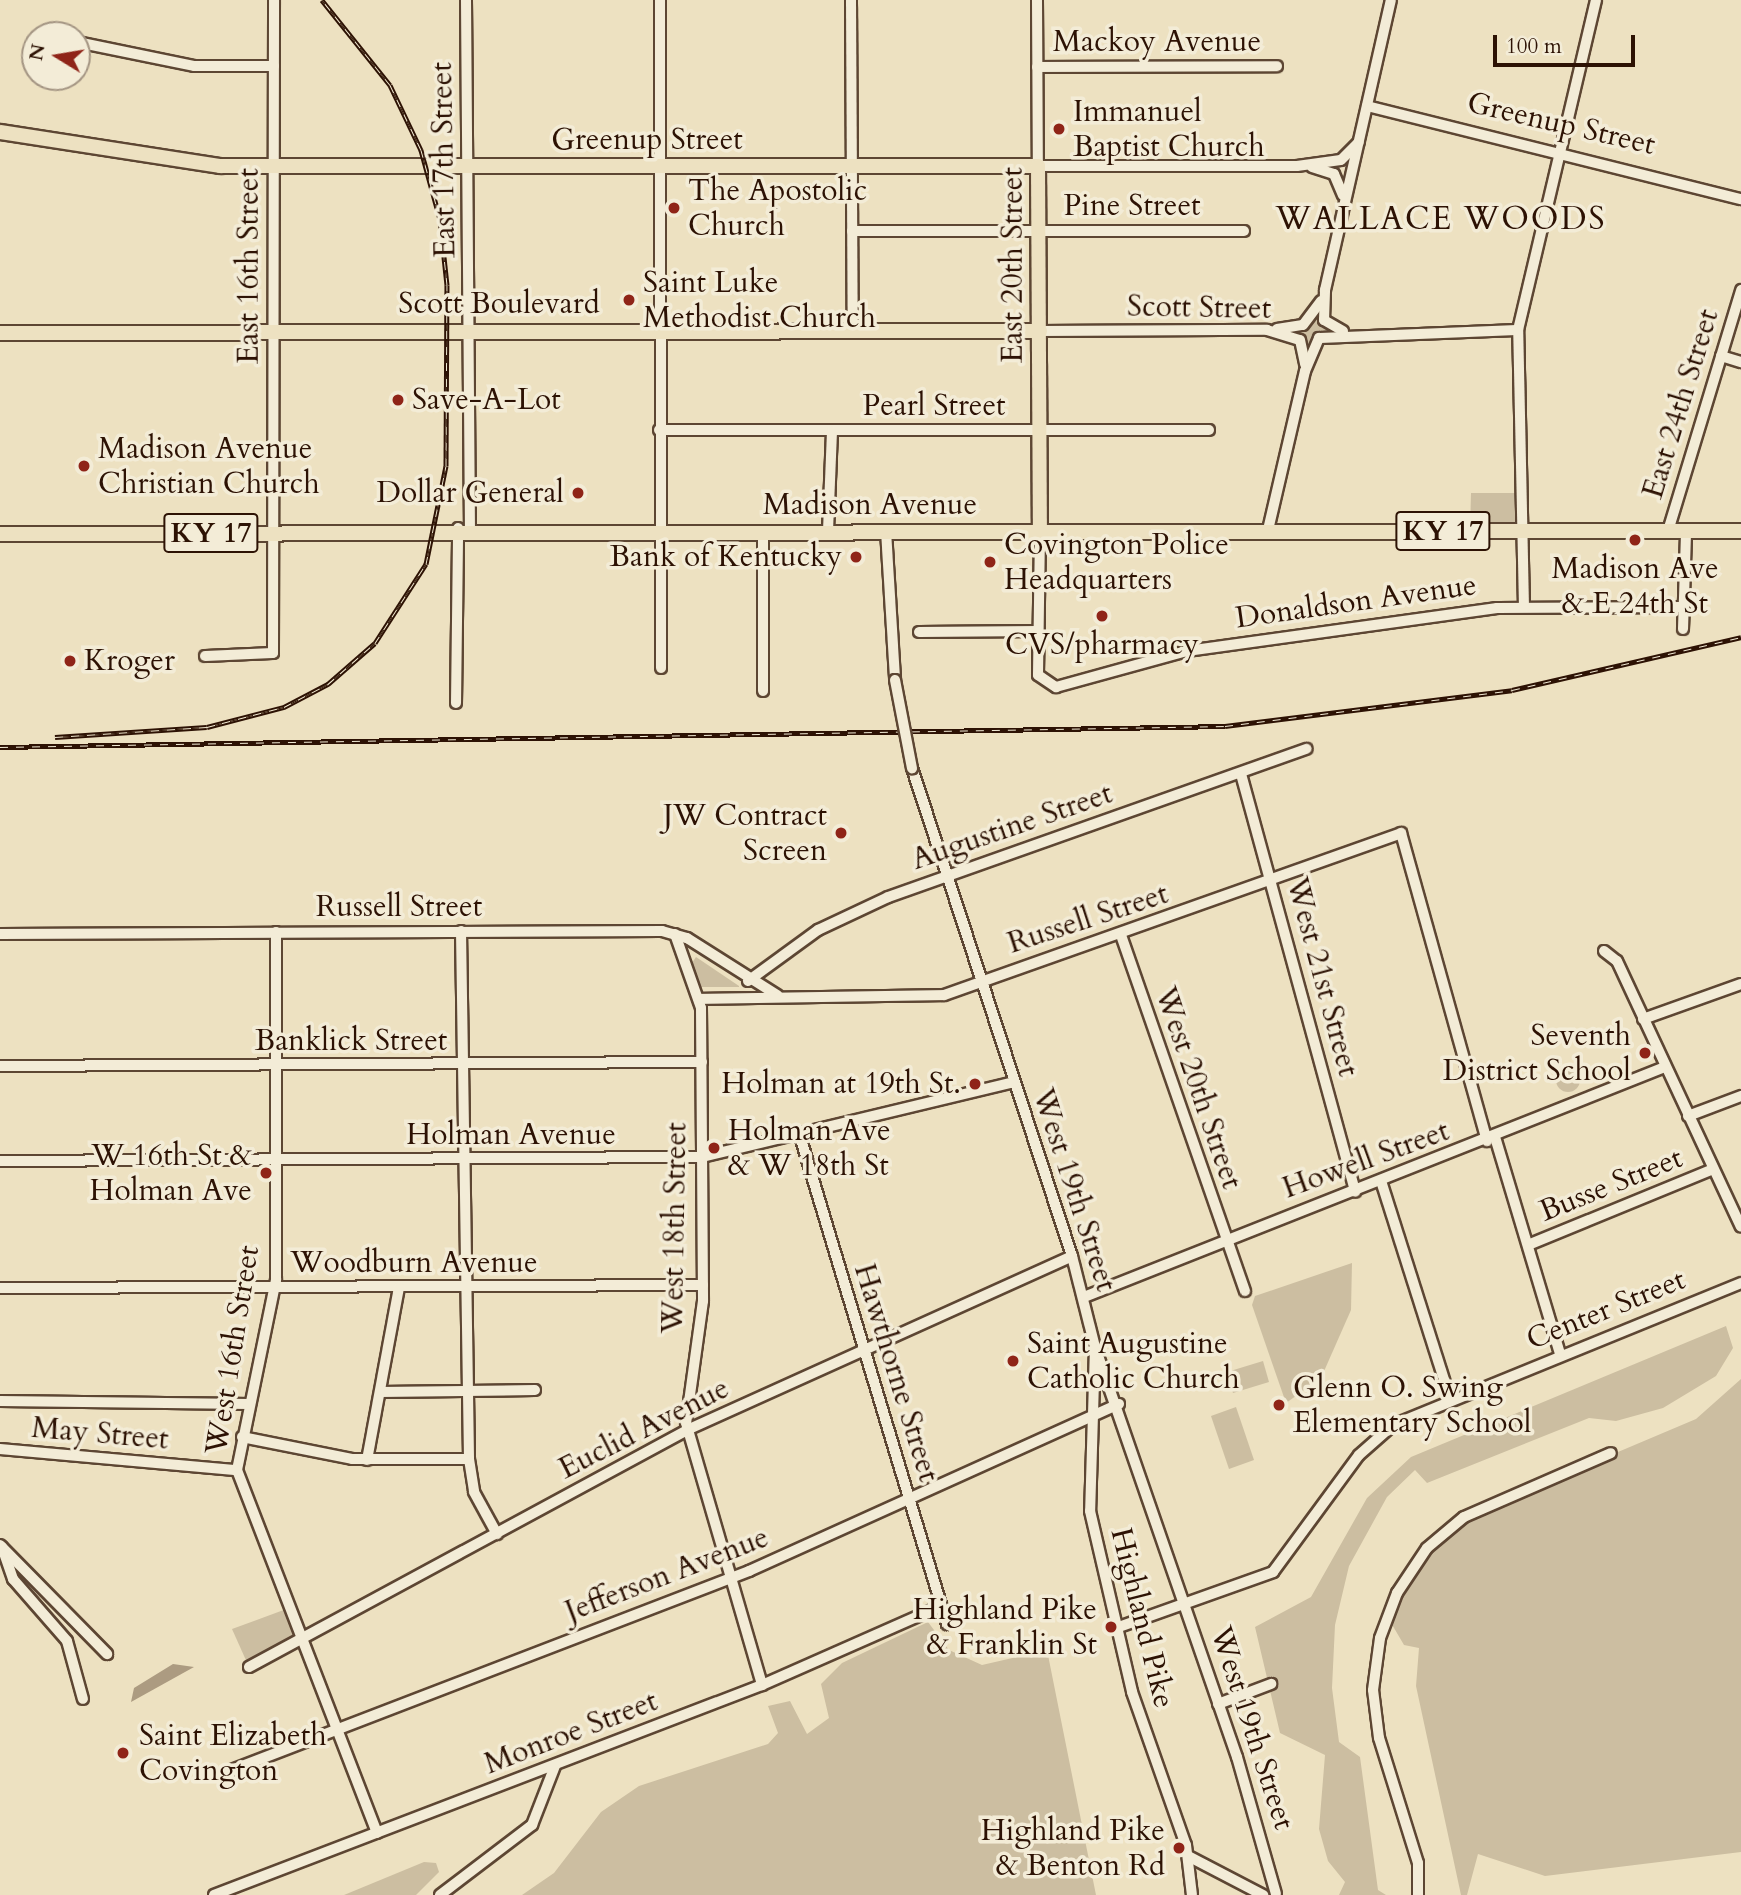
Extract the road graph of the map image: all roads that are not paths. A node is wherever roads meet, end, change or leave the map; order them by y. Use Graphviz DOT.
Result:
graph roads {
  1 [pos="274,0"];
  2 [pos="466,0"];
  3 [pos="660,0"];
  4 [pos="851,0"];
  5 [pos="1037,0"];
  6 [pos="1391,0"];
  7 [pos="1596,0"];
  8 [pos="91,45"];
  9 [pos="274,66"];
  10 [pos="1277,66"];
  11 [pos="1037,67"];
  12 [pos="1367,106"];
  13 [pos="0,132"];
  14 [pos="1359,142"];
  15 [pos="1560,151"];
  16 [pos="273,166"];
  17 [pos="471,166"];
  18 [pos="851,166"];
  19 [pos="1038,166"];
  20 [pos="1297,166"];
  21 [pos="660,167"];
  22 [pos="1741,199"];
  23 [pos="1343,208"];
  24 [pos="1039,230"];
  25 [pos="852,231"];
  26 [pos="1244,232"];
  27 [pos="1325,290"];
  28 [pos="1741,290"];
  29 [pos="274,330"];
  30 [pos="1268,330"];
  31 [pos="1518,330"];
  32 [pos="470,331"];
  33 [pos="1040,331"];
  34 [pos="0,332"];
  35 [pos="660,332"];
  36 [pos="853,332"];
  37 [pos="1346,332"];
  38 [pos="1721,356"];
  39 [pos="1741,362"];
  40 [pos="1305,371"];
  41 [pos="659,430"];
  42 [pos="832,430"];
  43 [pos="1209,430"];
  44 [pos="1040,431"];
  45 [pos="464,528"];
  46 [pos="1268,530"];
  47 [pos="660,531"];
  48 [pos="763,531"];
  49 [pos="828,531"];
  50 [pos="886,531"];
  51 [pos="1040,531"];
  52 [pos="1519,531"];
  53 [pos="1668,531"];
  54 [pos="1686,531"];
  55 [pos="1741,531"];
  56 [pos="274,532"];
  57 [pos="0,534"];
  58 [pos="1524,607"];
  59 [pos="1684,607"];
  60 [pos="1682,629"];
  61 [pos="1038,631"];
  62 [pos="919,632"];
  63 [pos="205,656"];
  64 [pos="661,668"];
  65 [pos="763,691"];
  66 [pos="456,703"];
  67 [pos="1307,749"];
  68 [pos="1241,774"];
  69 [pos="944,876"];
  70 [pos="1271,884"];
  71 [pos="461,931"];
  72 [pos="276,932"];
  73 [pos="0,934"];
  74 [pos="675,934"];
  75 [pos="1121,935"];
  76 [pos="1604,951"];
  77 [pos="748,981"];
  78 [pos="979,982"];
  79 [pos="1741,984"];
  80 [pos="780,997"];
  81 [pos="699,999"];
  82 [pos="1643,1019"];
  83 [pos="702,1062"];
  84 [pos="462,1065"];
  85 [pos="0,1066"];
  86 [pos="276,1066"];
  87 [pos="1665,1067"];
  88 [pos="1014,1082"];
  89 [pos="1741,1096"];
  90 [pos="1688,1116"];
  91 [pos="800,1136"];
  92 [pos="1491,1139"];
  93 [pos="702,1157"];
  94 [pos="462,1160"];
  95 [pos="0,1161"];
  96 [pos="276,1161"];
  97 [pos="1713,1169"];
  98 [pos="1382,1184"];
  99 [pos="1355,1192"];
  100 [pos="1741,1227"];
  101 [pos="1225,1240"];
  102 [pos="1528,1245"];
  103 [pos="1072,1256"];
  104 [pos="1741,1283"];
  105 [pos="703,1285"];
  106 [pos="469,1287"];
  107 [pos="274,1288"];
  108 [pos="399,1288"];
  109 [pos="0,1289"];
  110 [pos="1245,1291"];
  111 [pos="1084,1297"];
  112 [pos="1096,1347"];
  113 [pos="864,1349"];
  114 [pos="1560,1354"];
  115 [pos="535,1390"];
  116 [pos="380,1392"];
  117 [pos="470,1392"];
  118 [pos="1450,1399"];
  119 [pos="0,1401"];
  120 [pos="249,1404"];
  121 [pos="1119,1404"];
  122 [pos="1090,1416"];
  123 [pos="687,1430"];
  124 [pos="242,1437"];
  125 [pos="0,1449"];
  126 [pos="1611,1453"];
  127 [pos="470,1459"];
  128 [pos="367,1460"];
  129 [pos="237,1470"];
  130 [pos="909,1499"];
  131 [pos="497,1534"];
  132 [pos="1,1546"];
  133 [pos="729,1577"];
  134 [pos="941,1606"];
  135 [pos="1185,1606"];
  136 [pos="947,1624"];
  137 [pos="1116,1628"];
  138 [pos="302,1639"];
  139 [pos="107,1654"];
  140 [pos="249,1667"];
  141 [pos="1271,1684"];
  142 [pos="762,1685"];
  143 [pos="83,1699"];
  144 [pos="1219,1704"];
  145 [pos="336,1727"];
  146 [pos="555,1766"];
  147 [pos="225,1773"];
  148 [pos="377,1833"];
  149 [pos="1188,1856"];
  150 [pos="1276,1894"];
  151 [pos="214,1895"];
  152 [pos="440,1895"];
  153 [pos="1192,1895"];
  154 [pos="1264,1895"];
  155 [pos="1418,1895"];
  1 -- 9 [label="street, East 16th Street"];
  2 -- 17 [label="street, East 17th Street"];
  3 -- 21 [label="street"];
  4 -- 18 [label="street"];
  5 -- 11 [label="street, East 20th Street"];
  6 -- 12 [label="street"];
  7 -- 15 [label="street"];
  8 -- 9 [label="street"];
  9 -- 16 [label="street, East 16th Street"];
  10 -- 11 [label="street, Mackoy Avenue"];
  11 -- 19 [label="street, East 20th Street"];
  12 -- 14 [label="street"];
  12 -- 15 [label="street, Greenup Street"];
  13 -- 16 [label="main road, Greenup Street"];
  14 -- 20 [label="street"];
  14 -- 23 [label="street"];
  15 -- 22 [label="street, Greenup Street"];
  15 -- 31 [label="street"];
  16 -- 17 [label="main road, Greenup Street"];
  16 -- 29 [label="street, East 16th Street"];
  17 -- 21 [label="main road, Greenup Street"];
  17 -- 32 [label="street, East 17th Street"];
  18 -- 19 [label="main road, Greenup Street"];
  18 -- 21 [label="main road, Greenup Street"];
  18 -- 25 [label="street"];
  19 -- 20 [label="street, Greenup Street"];
  19 -- 24 [label="main road, East 20th Street"];
  20 -- 23 [label="street"];
  21 -- 35 [label="street"];
  23 -- 27 [label="street"];
  24 -- 25 [label="street, Pine Street"];
  24 -- 26 [label="street, Pine Street"];
  24 -- 33 [label="main road, East 20th Street"];
  25 -- 36 [label="street"];
  27 -- 30 [label="street"];
  27 -- 37 [label="street"];
  28 -- 38 [label="street, East 24th Street"];
  29 -- 32 [label="main road, Scott Boulevard"];
  29 -- 34 [label="main road, Scott Boulevard"];
  29 -- 56 [label="street, East 16th Street"];
  30 -- 33 [label="street, Scott Street"];
  30 -- 40 [label="street, Scott Street"];
  31 -- 37 [label="street"];
  31 -- 52 [label="street"];
  32 -- 35 [label="main road, Scott Boulevard"];
  32 -- 45 [label="street, East 17th Street"];
  33 -- 36 [label="main road, Scott Boulevard"];
  33 -- 44 [label="main road, East 20th Street"];
  35 -- 36 [label="main road, Scott Boulevard"];
  35 -- 41 [label="street"];
  37 -- 40 [label="street"];
  38 -- 39 [label="street"];
  38 -- 53 [label="street, East 24th Street"];
  40 -- 46 [label="street"];
  41 -- 42 [label="street, Pearl Street"];
  41 -- 47 [label="street"];
  42 -- 44 [label="street, Pearl Street"];
  42 -- 49 [label="street"];
  43 -- 44 [label="street, Pearl Street"];
  44 -- 51 [label="main road, East 20th Street"];
  45 -- 47 [label="main road, Madison Avenue / KY 17"];
  45 -- 56 [label="main road, Madison Avenue / KY 17"];
  45 -- 66 [label="street, East 17th Street"];
  46 -- 51 [label="main road, Madison Avenue / KY 17"];
  46 -- 52 [label="main road, Madison Avenue / KY 17"];
  47 -- 48 [label="main road, Madison Avenue / KY 17"];
  47 -- 64 [label="street"];
  48 -- 49 [label="main road, Madison Avenue / KY 17"];
  48 -- 65 [label="street"];
  49 -- 50 [label="main road, Madison Avenue / KY 17"];
  50 -- 51 [label="main road, Madison Avenue / KY 17"];
  50 -- 69 [label="street, West 19th Street, bridge"];
  51 -- 61 [label="street"];
  52 -- 53 [label="main road, Madison Avenue / KY 17"];
  52 -- 58 [label="street"];
  53 -- 54 [label="main road, Madison Avenue / KY 17"];
  54 -- 55 [label="main road, Madison Avenue / KY 17"];
  54 -- 59 [label="street"];
  56 -- 57 [label="main road, Madison Avenue / KY 17"];
  56 -- 63 [label="street"];
  58 -- 59 [label="street, Donaldson Avenue"];
  58 -- 61 [label="street, Donaldson Avenue"];
  59 -- 60 [label="street"];
  61 -- 62 [label="street"];
  67 -- 68 [label="street, Augustine Street"];
  68 -- 69 [label="street, Augustine Street"];
  68 -- 70 [label="street, West 21st Street"];
  69 -- 77 [label="street, Augustine Street"];
  69 -- 78 [label="street, West 19th Street"];
  70 -- 75 [label="street, Russell Street"];
  70 -- 92 [label="street, Russell Street"];
  70 -- 99 [label="street, West 21st Street"];
  71 -- 72 [label="street, Russell Street"];
  71 -- 74 [label="street, Russell Street"];
  71 -- 84 [label="street"];
  72 -- 73 [label="street, Russell Street"];
  72 -- 86 [label="street, West 16th Street"];
  74 -- 77 [label="street, Russell Street"];
  74 -- 81 [label="street, West 18th Street"];
  75 -- 78 [label="street, Russell Street"];
  75 -- 101 [label="street, West 20th Street"];
  76 -- 82 [label="street"];
  77 -- 80 [label="street, Russell Street"];
  78 -- 80 [label="street, Russell Street"];
  78 -- 88 [label="street, West 19th Street"];
  79 -- 82 [label="street"];
  80 -- 81 [label="street, Russell Street"];
  81 -- 83 [label="street, West 18th Street"];
  82 -- 87 [label="street"];
  83 -- 84 [label="street, Banklick Street"];
  83 -- 93 [label="street, West 18th Street"];
  84 -- 86 [label="street, Banklick Street"];
  84 -- 94 [label="street"];
  85 -- 86 [label="street, Banklick Street"];
  86 -- 96 [label="street, West 16th Street"];
  87 -- 90 [label="street"];
  87 -- 92 [label="street, Howell Street"];
  88 -- 91 [label="street, Holman Avenue"];
  88 -- 103 [label="street, West 19th Street"];
  89 -- 90 [label="street"];
  90 -- 97 [label="street"];
  91 -- 93 [label="street, Holman Avenue"];
  91 -- 113 [label="street, Hawthorne Street"];
  92 -- 98 [label="street, Howell Street"];
  92 -- 102 [label="street"];
  93 -- 94 [label="street, Holman Avenue"];
  93 -- 105 [label="street, West 18th Street"];
  94 -- 96 [label="street, Holman Avenue"];
  94 -- 106 [label="street"];
  95 -- 96 [label="street, Holman Avenue"];
  96 -- 107 [label="street, West 16th Street"];
  97 -- 100 [label="street"];
  97 -- 102 [label="street, Busse Street"];
  98 -- 99 [label="street, Howell Street"];
  98 -- 118 [label="street"];
  99 -- 101 [label="street, Howell Street"];
  101 -- 110 [label="street, West 20th Street"];
  101 -- 111 [label="street, Howell Street"];
  102 -- 114 [label="street"];
  103 -- 111 [label="street, West 19th Street"];
  103 -- 113 [label="street, Euclid Avenue"];
  104 -- 114 [label="street, Center Street"];
  105 -- 106 [label="street, Woodburn Avenue"];
  105 -- 123 [label="street, West 18th Street"];
  106 -- 108 [label="street, Woodburn Avenue"];
  106 -- 117 [label="street"];
  107 -- 108 [label="street, Woodburn Avenue"];
  107 -- 109 [label="street, Woodburn Avenue"];
  107 -- 120 [label="street, West 16th Street"];
  108 -- 116 [label="street"];
  111 -- 112 [label="street, West 19th Street"];
  112 -- 121 [label="street, West 19th Street"];
  112 -- 122 [label="street, Highland Pike"];
  113 -- 123 [label="street, Euclid Avenue"];
  113 -- 130 [label="street, Hawthorne Street"];
  114 -- 118 [label="street, Center Street"];
  115 -- 117 [label="street"];
  116 -- 117 [label="street"];
  116 -- 128 [label="street"];
  117 -- 127 [label="street"];
  118 -- 135 [label="street, Center Street"];
  119 -- 120 [label="street"];
  120 -- 124 [label="street, West 16th Street"];
  121 -- 122 [label="street, Jefferson Avenue"];
  121 -- 135 [label="street, West 19th Street"];
  122 -- 130 [label="street, Jefferson Avenue"];
  122 -- 137 [label="street, Highland Pike"];
  123 -- 131 [label="street, Euclid Avenue"];
  123 -- 133 [label="street, West 18th Street"];
  124 -- 128 [label="street"];
  124 -- 129 [label="street, West 16th Street"];
  125 -- 129 [label="street, May Street"];
  126 -- 155 [label="street"];
  127 -- 128 [label="street"];
  127 -- 131 [label="street"];
  129 -- 138 [label="street, West 16th Street"];
  130 -- 133 [label="street, Jefferson Avenue"];
  130 -- 134 [label="street, Hawthorne Street"];
  131 -- 138 [label="street, Euclid Avenue"];
  132 -- 139 [label="street"];
  132 -- 143 [label="street"];
  133 -- 142 [label="street, West 18th Street"];
  133 -- 145 [label="street, Jefferson Avenue"];
  134 -- 136 [label="street, Hawthorne Street"];
  134 -- 142 [label="street, Monroe Street"];
  135 -- 137 [label="street, Center Street"];
  135 -- 144 [label="street, West 19th Street"];
  137 -- 149 [label="street, Highland Pike"];
  138 -- 140 [label="street, Euclid Avenue"];
  138 -- 145 [label="street, West 16th Street"];
  141 -- 144 [label="street"];
  142 -- 146 [label="street, Monroe Street"];
  144 -- 150 [label="street, West 19th Street"];
  145 -- 147 [label="street, Jefferson Avenue"];
  145 -- 148 [label="street, West 16th Street"];
  146 -- 148 [label="street, Monroe Street"];
  146 -- 152 [label="street"];
  148 -- 151 [label="street, Monroe Street"];
  149 -- 153 [label="street, Highland Pike"];
  149 -- 154 [label="street"];
}
